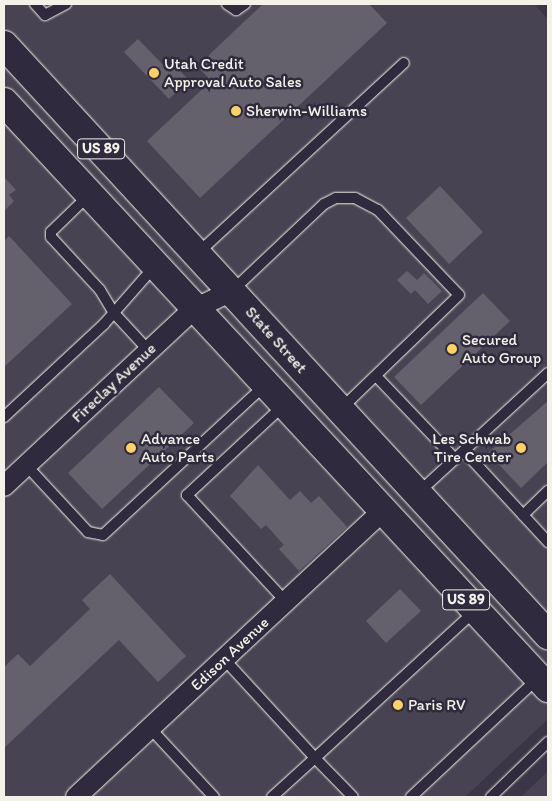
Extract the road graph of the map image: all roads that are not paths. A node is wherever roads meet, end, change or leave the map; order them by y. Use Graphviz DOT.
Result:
graph roads {
  1 [pos="35,4"];
  2 [pos="66,4"];
  3 [pos="227,4"];
  4 [pos="245,4"];
  5 [pos="4,45"];
  6 [pos="404,63"];
  7 [pos="4,102"];
  8 [pos="90,195"];
  9 [pos="198,254"];
  10 [pos="155,266"];
  11 [pos="232,291"];
  12 [pos="194,309"];
  13 [pos="113,312"];
  14 [pos="149,351"];
  15 [pos="548,373"];
  16 [pos="376,376"];
  17 [pos="266,384"];
  18 [pos="285,404"];
  19 [pos="340,410"];
  20 [pos="4,417"];
  21 [pos="464,451"];
  22 [pos="455,459"];
  23 [pos="26,465"];
  24 [pos="4,486"];
  25 [pos="548,491"];
  26 [pos="417,494"];
  27 [pos="384,510"];
  28 [pos="523,515"];
  29 [pos="548,542"];
  30 [pos="286,602"];
  31 [pos="476,610"];
  32 [pos="548,635"];
  33 [pos="224,659"];
  34 [pos="543,683"];
  35 [pos="150,728"];
  36 [pos="548,742"];
  37 [pos="315,758"];
  38 [pos="76,797"];
  39 [pos="214,797"];
  40 [pos="272,797"];
  41 [pos="353,797"];
  42 [pos="411,797"];
  43 [pos="491,797"];
  1 -- 2 [label="lane"];
  3 -- 4 [label="lane"];
  5 -- 9 [label="main road, State Street / US 89"];
  6 -- 9 [label="lane"];
  7 -- 8 [label="main road, US 89"];
  8 -- 10 [label="main road, US 89"];
  8 -- 13 [label="lane"];
  9 -- 11 [label="main road, State Street / US 89"];
  10 -- 12 [label="main road, US 89"];
  10 -- 13 [label="lane"];
  11 -- 12 [label="street, Fireclay Avenue"];
  11 -- 16 [label="lane"];
  11 -- 19 [label="main road, State Street / US 89"];
  12 -- 14 [label="street, Fireclay Avenue"];
  12 -- 17 [label="main road, US 89"];
  13 -- 14 [label="lane"];
  13 -- 20 [label="lane"];
  14 -- 23 [label="street, Fireclay Avenue"];
  15 -- 21 [label="lane"];
  16 -- 19 [label="lane"];
  16 -- 22 [label="lane"];
  17 -- 18 [label="main road, US 89"];
  17 -- 23 [label="lane"];
  18 -- 27 [label="main road, US 89"];
  18 -- 30 [label="lane"];
  19 -- 26 [label="main road, State Street / US 89"];
  21 -- 22 [label="lane"];
  21 -- 28 [label="lane"];
  22 -- 26 [label="lane"];
  23 -- 24 [label="street, Fireclay Avenue"];
  25 -- 28 [label="lane"];
  26 -- 32 [label="main road, State Street / US 89"];
  27 -- 30 [label="street, Edison Avenue"];
  27 -- 31 [label="main road, US 89"];
  28 -- 29 [label="lane"];
  30 -- 33 [label="street, Edison Avenue"];
  31 -- 34 [label="main road, US 89"];
  31 -- 37 [label="lane"];
  33 -- 35 [label="street, Edison Avenue"];
  33 -- 37 [label="lane"];
  34 -- 42 [label="lane"];
  35 -- 38 [label="street, Edison Avenue"];
  35 -- 39 [label="lane"];
  36 -- 43 [label="lane"];
  37 -- 40 [label="lane"];
  37 -- 41 [label="lane"];
}
